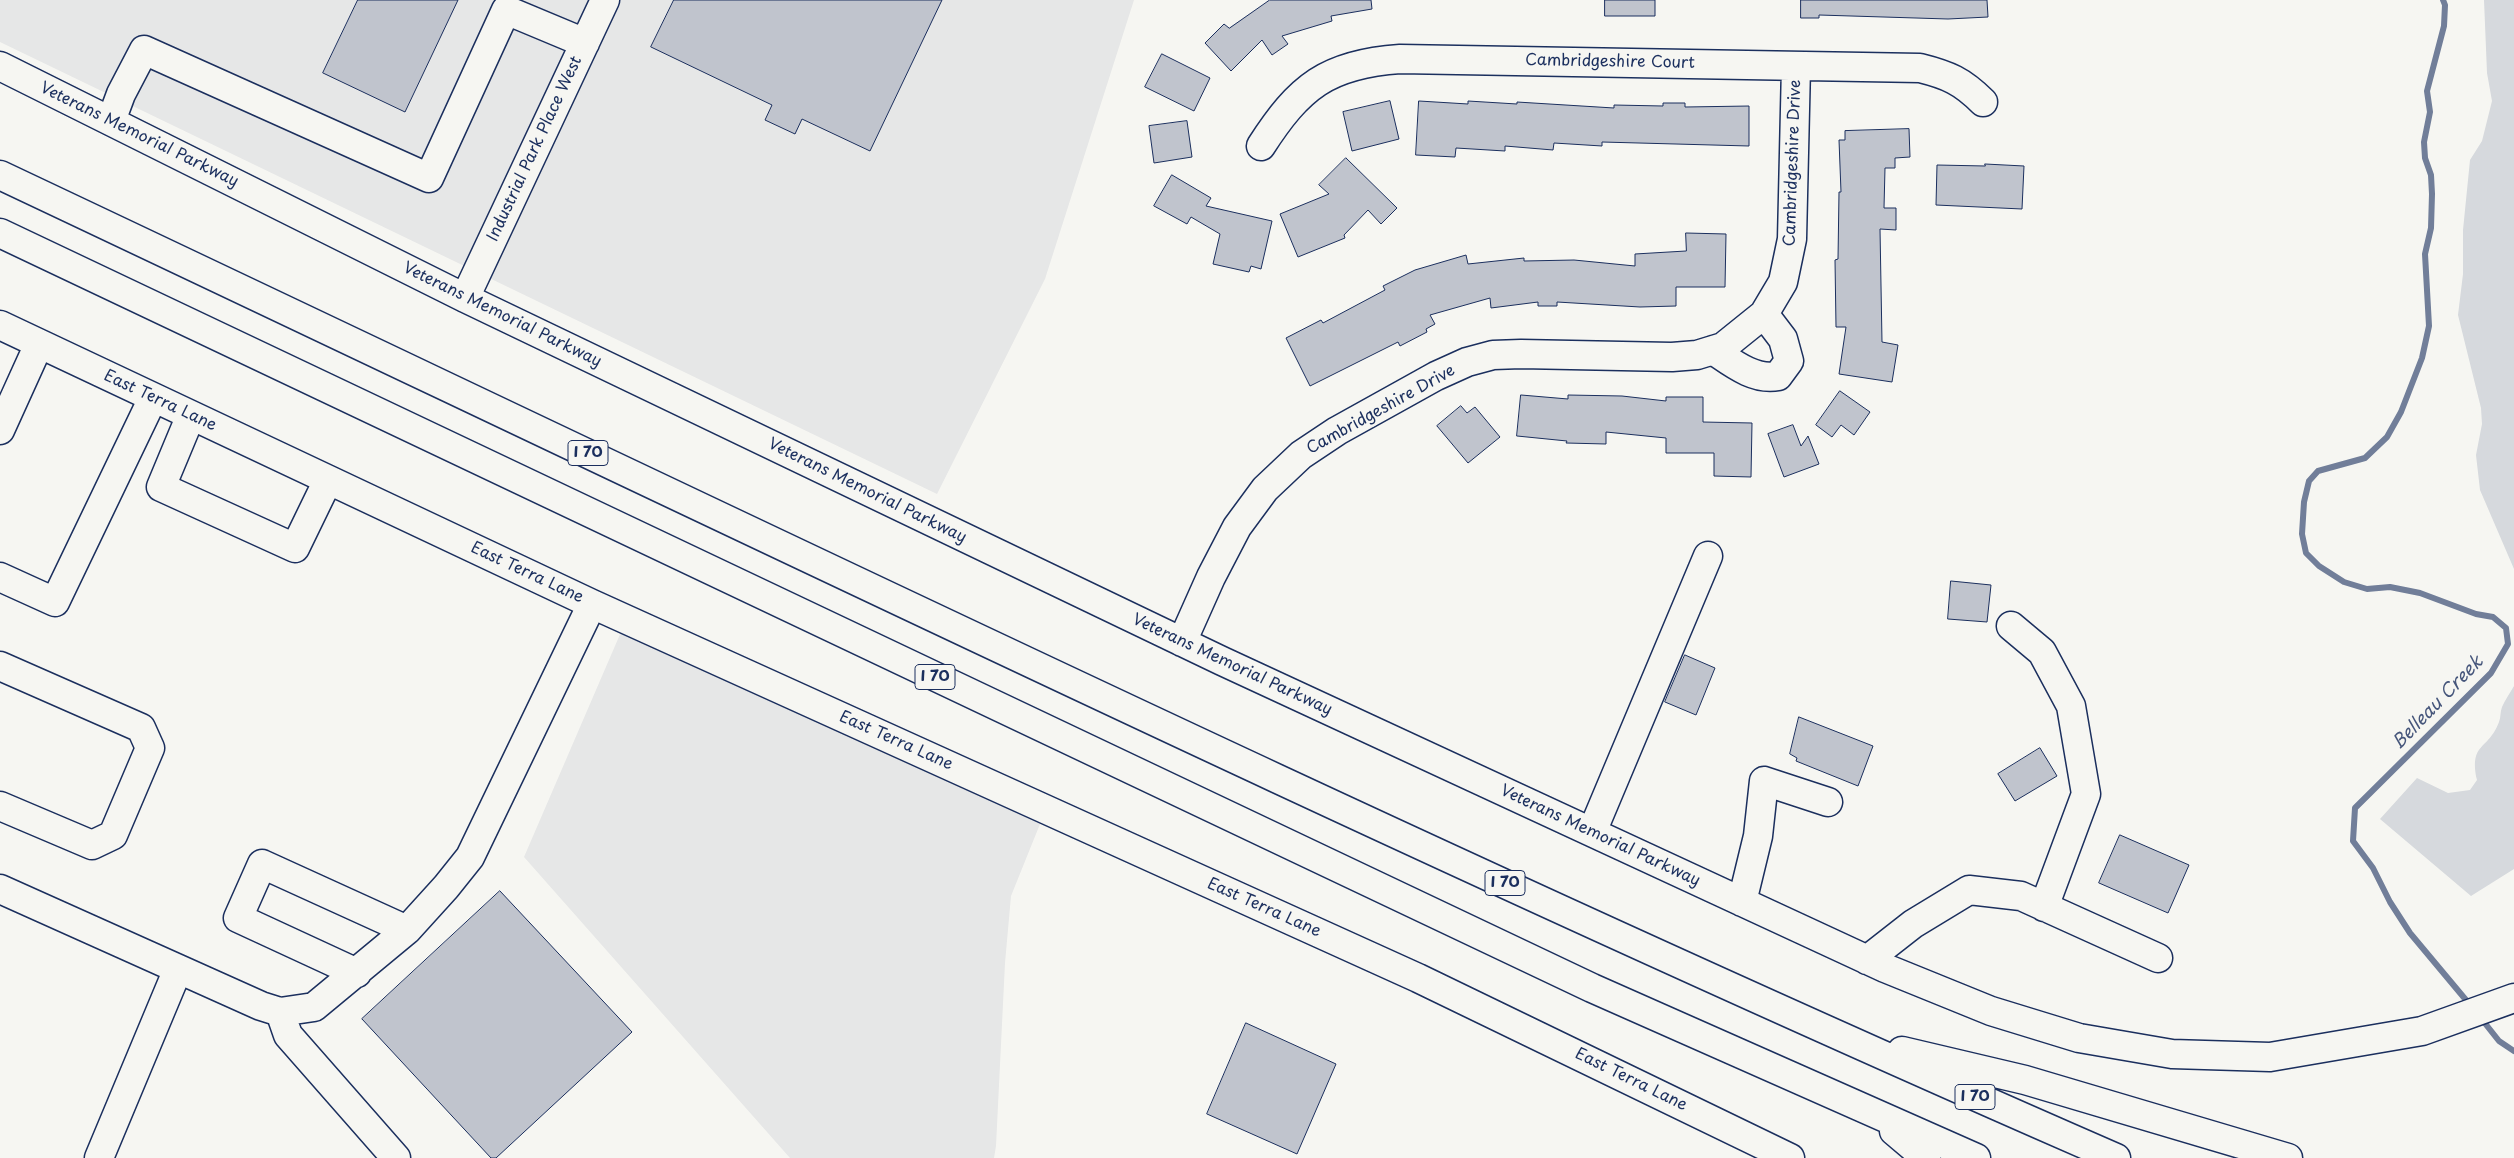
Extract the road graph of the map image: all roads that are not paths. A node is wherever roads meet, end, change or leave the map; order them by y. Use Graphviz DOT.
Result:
graph roads {
  1 [pos="605,0"];
  2 [pos="585,44"];
  3 [pos="0,66"];
  4 [pos="1796,66"];
  5 [pos="1983,102"];
  6 [pos="111,121"];
  7 [pos="1261,146"];
  8 [pos="0,175"];
  9 [pos="0,233"];
  10 [pos="465,298"];
  11 [pos="1764,314"];
  12 [pos="0,325"];
  13 [pos="39,344"];
  14 [pos="1713,350"];
  15 [pos="153,398"];
  16 [pos="191,415"];
  17 [pos="0,430"];
  18 [pos="328,480"];
  19 [pos="1708,556"];
  20 [pos="0,577"];
  21 [pos="592,604"];
  22 [pos="2011,626"];
  23 [pos="1182,642"];
  24 [pos="0,666"];
  25 [pos="1828,802"];
  26 [pos="0,806"];
  27 [pos="1592,832"];
  28 [pos="0,889"];
  29 [pos="1742,902"];
  30 [pos="2044,907"];
  31 [pos="407,930"];
  32 [pos="2158,958"];
  33 [pos="1867,960"];
  34 [pos="178,969"];
  35 [pos="357,973"];
  36 [pos="2514,998"];
  37 [pos="280,1012"];
  38 [pos="1834,1035"];
  39 [pos="1874,1114"];
  40 [pos="99,1158"];
  41 [pos="396,1158"];
  42 [pos="1790,1158"];
  43 [pos="1926,1158"];
  44 [pos="1976,1158"];
  45 [pos="2116,1158"];
  46 [pos="2288,1158"];
  1 -- 2 [label="main road, Industrial Park Place West"];
  2 -- 6 [label="main road"];
  2 -- 10 [label="main road, Industrial Park Place West"];
  3 -- 6 [label="main road, Veterans Memorial Parkway"];
  4 -- 5 [label="main road, Cambridgeshire Court"];
  4 -- 7 [label="main road, Cambridgeshire Court"];
  4 -- 11 [label="main road, Cambridgeshire Drive"];
  6 -- 10 [label="main road, Veterans Memorial Parkway"];
  8 -- 38 [label="main road, I 70"];
  9 -- 39 [label="main road, I 70"];
  10 -- 23 [label="main road, Veterans Memorial Parkway"];
  11 -- 14 [label="main road, Cambridgeshire Drive"];
  11 -- 14 [label="main road"];
  12 -- 13 [label="main road, East Terra Lane"];
  13 -- 15 [label="main road, East Terra Lane"];
  13 -- 17 [label="main road"];
  14 -- 23 [label="main road, Cambridgeshire Drive"];
  15 -- 16 [label="main road, East Terra Lane"];
  15 -- 20 [label="main road"];
  16 -- 18 [label="main road, East Terra Lane"];
  16 -- 18 [label="main road"];
  18 -- 21 [label="main road, East Terra Lane"];
  19 -- 27 [label="main road"];
  21 -- 31 [label="main road"];
  21 -- 42 [label="main road, East Terra Lane"];
  22 -- 30 [label="main road"];
  23 -- 27 [label="main road, Veterans Memorial Parkway"];
  24 -- 26 [label="main road"];
  25 -- 29 [label="main road"];
  27 -- 29 [label="main road, Veterans Memorial Parkway"];
  28 -- 34 [label="main road"];
  29 -- 33 [label="main road, Veterans Memorial Parkway"];
  30 -- 32 [label="main road"];
  30 -- 33 [label="main road"];
  31 -- 35 [label="main road"];
  31 -- 35 [label="main road"];
  33 -- 36 [label="main road, Veterans Memorial Parkway"];
  34 -- 37 [label="main road"];
  34 -- 40 [label="main road"];
  35 -- 37 [label="main road"];
  37 -- 41 [label="main road"];
  38 -- 45 [label="main road, I 70"];
  38 -- 46 [label="main road"];
  39 -- 43 [label="main road"];
  39 -- 44 [label="main road, I 70"];
}
